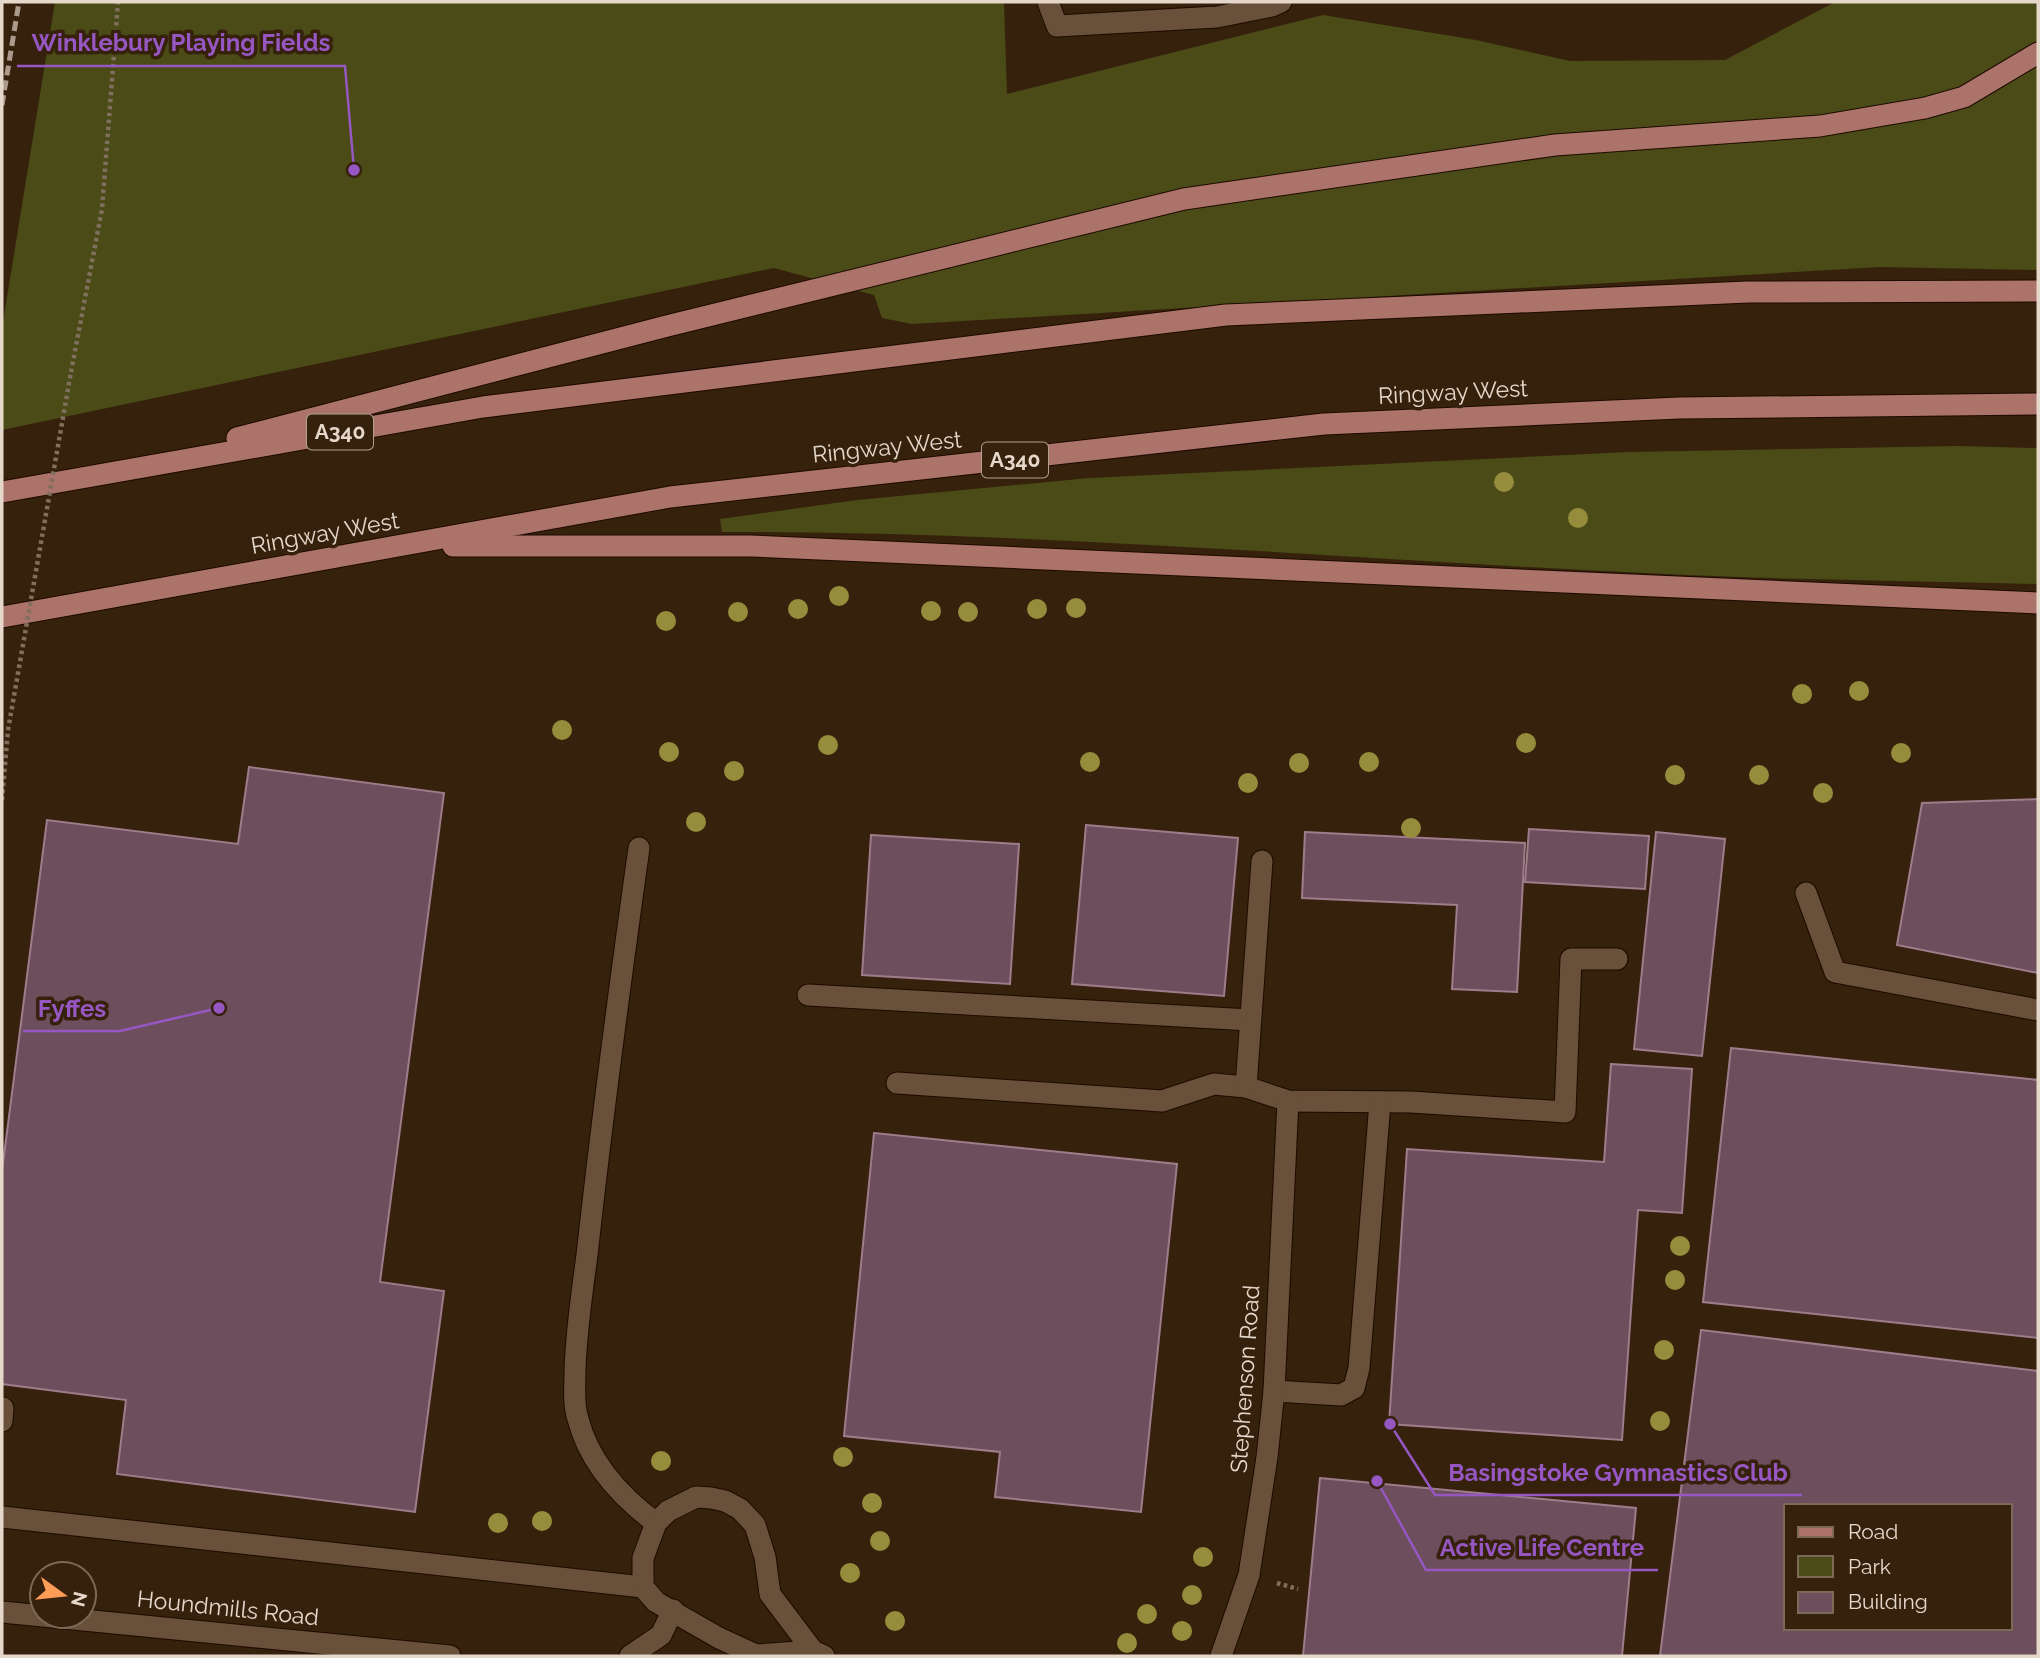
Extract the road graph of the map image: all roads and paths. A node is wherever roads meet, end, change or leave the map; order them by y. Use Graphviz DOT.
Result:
graph roads {
  1 [pos="118,2"];
  2 [pos="1048,2"];
  3 [pos="1281,2"];
  4 [pos="1217,9"];
  5 [pos="1130,12"];
  6 [pos="2038,53"];
  7 [pos="2038,290"];
  8 [pos="2038,404"];
  9 [pos="89,476"];
  10 [pos="2,492"];
  11 [pos="397,546"];
  12 [pos="2038,603"];
  13 [pos="2,617"];
  14 [pos="2,800"];
  15 [pos="639,848"];
  16 [pos="1262,861"];
  17 [pos="1806,893"];
  18 [pos="1617,959"];
  19 [pos="808,995"];
  20 [pos="2038,1010"];
  21 [pos="1250,1020"];
  22 [pos="897,1083"];
  23 [pos="1246,1087"];
  24 [pos="1288,1101"];
  25 [pos="1380,1102"];
  26 [pos="1274,1391"];
  27 [pos="3,1408"];
  28 [pos="2,1421"];
  29 [pos="2,1517"];
  30 [pos="656,1523"];
  31 [pos="643,1587"];
  32 [pos="673,1610"];
  33 [pos="2,1612"];
  34 [pos="819,1654"];
  35 [pos="450,1656"];
  36 [pos="630,1656"];
  37 [pos="756,1656"];
  38 [pos="1221,1656"];
  1 -- 14 [label="path, bridge"];
  2 -- 5 [label="street"];
  3 -- 4 [label="street"];
  4 -- 5 [label="street"];
  6 -- 9 [label="main road"];
  7 -- 9 [label="main road, A340"];
  8 -- 11 [label="main road, Ringway West / A340"];
  9 -- 10 [label="main road, A340"];
  11 -- 12 [label="main road"];
  11 -- 13 [label="main road, Ringway West / A340"];
  15 -- 30 [label="street"];
  16 -- 21 [label="street"];
  17 -- 20 [label="street"];
  18 -- 25 [label="street"];
  19 -- 21 [label="street"];
  21 -- 23 [label="street"];
  22 -- 23 [label="street"];
  23 -- 24 [label="street"];
  24 -- 25 [label="street"];
  24 -- 26 [label="street, Stephenson Road"];
  25 -- 26 [label="street"];
  26 -- 38 [label="street, Stephenson Road"];
  27 -- 28 [label="street"];
  29 -- 31 [label="street"];
  30 -- 31 [label="street"];
  30 -- 34 [label="street"];
  31 -- 32 [label="street"];
  32 -- 36 [label="street"];
  32 -- 37 [label="street"];
  33 -- 35 [label="street, Houndmills Road"];
  34 -- 37 [label="street"];
}
